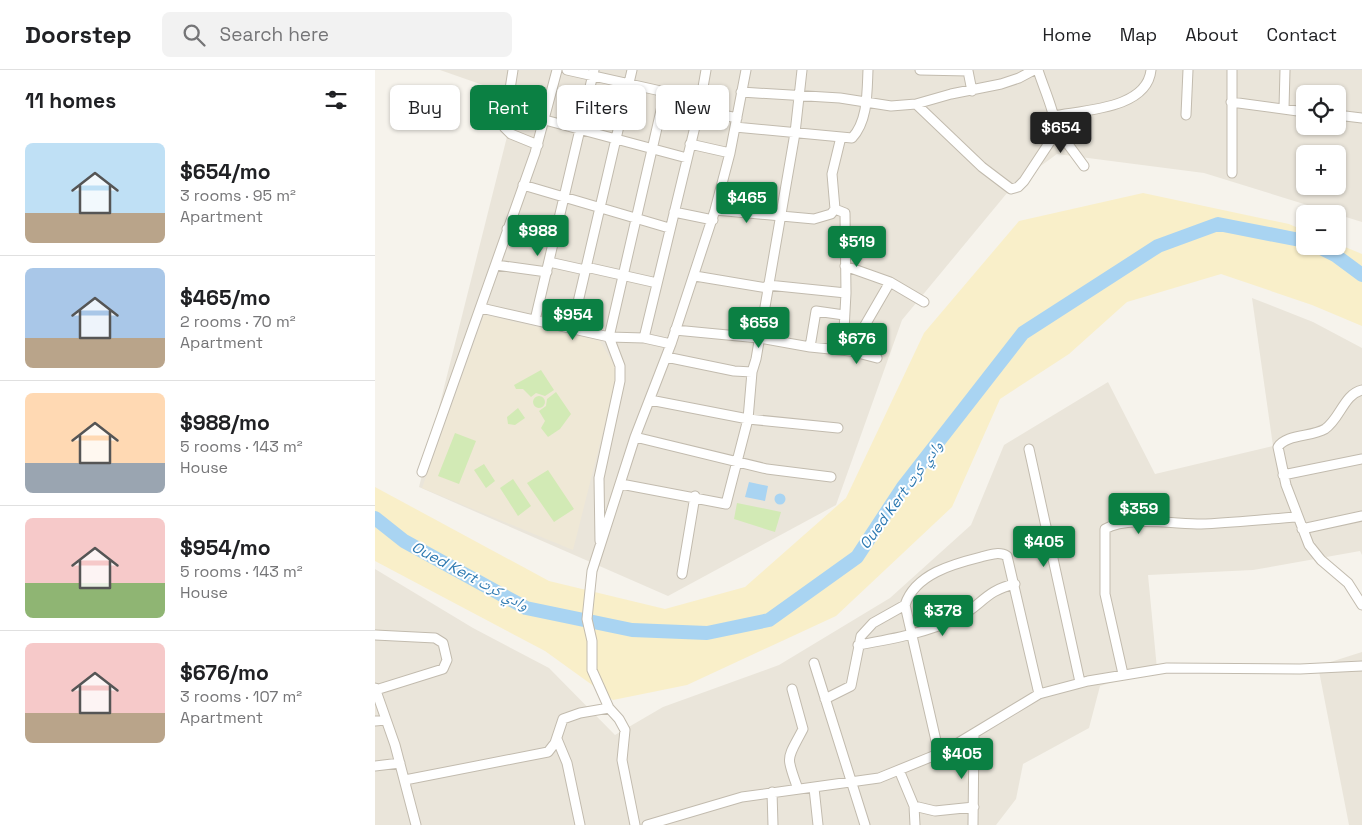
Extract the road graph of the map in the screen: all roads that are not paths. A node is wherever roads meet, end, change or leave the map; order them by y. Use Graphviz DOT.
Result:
graph roads {
  1 [pos="513,70"];
  2 [pos="557,70"];
  3 [pos="567,70"];
  4 [pos="632,70"];
  5 [pos="706,70"];
  6 [pos="746,70"];
  7 [pos="802,70"];
  8 [pos="868,70"];
  9 [pos="920,70"];
  10 [pos="1034,70"];
  11 [pos="1038,70"];
  12 [pos="1151,70"];
  13 [pos="1188,70"];
  14 [pos="1231,70"];
  15 [pos="1285,70"];
  16 [pos="968,71"];
  17 [pos="593,74"];
  18 [pos="629,85"];
  19 [pos="704,85"];
  20 [pos="972,91"];
  21 [pos="741,92"];
  22 [pos="800,96"];
  23 [pos="867,102"];
  24 [pos="1231,102"];
  25 [pos="916,104"];
  26 [pos="1284,108"];
  27 [pos="1296,110"];
  28 [pos="547,112"];
  29 [pos="1186,115"];
  30 [pos="1053,116"];
  31 [pos="1346,116"];
  32 [pos="1362,118"];
  33 [pos="729,121"];
  34 [pos="736,123"];
  35 [pos="1056,128"];
  36 [pos="542,130"];
  37 [pos="580,130"];
  38 [pos="583,130"];
  39 [pos="618,130"];
  40 [pos="657,130"];
  41 [pos="694,130"];
  42 [pos="795,133"];
  43 [pos="841,137"];
  44 [pos="615,140"];
  45 [pos="538,144"];
  46 [pos="690,144"];
  47 [pos="653,148"];
  48 [pos="730,153"];
  49 [pos="687,158"];
  50 [pos="1084,166"];
  51 [pos="1232,173"];
  52 [pos="523,185"];
  53 [pos="563,198"];
  54 [pos="599,206"];
  55 [pos="835,209"];
  56 [pos="715,210"];
  57 [pos="674,212"];
  58 [pos="781,216"];
  59 [pos="637,218"];
  60 [pos="713,220"];
  61 [pos="669,228"];
  62 [pos="507,229"];
  63 [pos="555,237"];
  64 [pos="549,262"];
  65 [pos="496,265"];
  66 [pos="845,266"];
  67 [pos="585,269"];
  68 [pos="547,272"];
  69 [pos="622,275"];
  70 [pos="695,276"];
  71 [pos="889,282"];
  72 [pos="657,283"];
  73 [pos="768,286"];
  74 [pos="846,293"];
  75 [pos="924,302"];
  76 [pos="481,308"];
  77 [pos="844,315"];
  78 [pos="535,320"];
  79 [pos="572,328"];
  80 [pos="675,330"];
  81 [pos="609,337"];
  82 [pos="644,338"];
  83 [pos="759,338"];
  84 [pos="671,344"];
  85 [pos="810,347"];
  86 [pos="846,350"];
  87 [pos="666,357"];
  88 [pos="877,358"];
  89 [pos="752,372"];
  90 [pos="1362,390"];
  91 [pos="649,400"];
  92 [pos="748,419"];
  93 [pos="838,428"];
  94 [pos="635,437"];
  95 [pos="1029,449"];
  96 [pos="1362,459"];
  97 [pos="736,461"];
  98 [pos="421,472"];
  99 [pos="1283,475"];
  100 [pos="831,477"];
  101 [pos="621,484"];
  102 [pos="695,496"];
  103 [pos="1362,516"];
  104 [pos="1298,517"];
  105 [pos="1302,529"];
  106 [pos="600,550"];
  107 [pos="682,574"];
  108 [pos="1015,584"];
  109 [pos="1359,594"];
  110 [pos="905,605"];
  111 [pos="1362,605"];
  112 [pos="375,635"];
  113 [pos="912,635"];
  114 [pos="858,645"];
  115 [pos="813,664"];
  116 [pos="1362,666"];
  117 [pos="1123,674"];
  118 [pos="1080,682"];
  119 [pos="375,689"];
  120 [pos="792,690"];
  121 [pos="1039,694"];
  122 [pos="825,698"];
  123 [pos="609,708"];
  124 [pos="386,720"];
  125 [pos="375,721"];
  126 [pos="974,735"];
  127 [pos="557,739"];
  128 [pos="939,754"];
  129 [pos="400,763"];
  130 [pos="375,766"];
  131 [pos="899,770"];
  132 [pos="405,780"];
  133 [pos="852,783"];
  134 [pos="814,788"];
  135 [pos="798,789"];
  136 [pos="772,792"];
  137 [pos="914,806"];
  138 [pos="974,807"];
  139 [pos="416,825"];
  140 [pos="580,825"];
  141 [pos="635,825"];
  142 [pos="647,825"];
  143 [pos="773,825"];
  144 [pos="818,825"];
  145 [pos="865,825"];
  146 [pos="915,825"];
  147 [pos="973,825"];
  1 -- 45 [label="street"];
  2 -- 28 [label="street"];
  3 -- 17 [label="street"];
  4 -- 18 [label="street"];
  5 -- 19 [label="street"];
  6 -- 21 [label="street"];
  7 -- 22 [label="street"];
  8 -- 23 [label="street"];
  9 -- 16 [label="street"];
  10 -- 20 [label="street"];
  11 -- 30 [label="street"];
  12 -- 30 [label="street"];
  13 -- 29 [label="street"];
  14 -- 24 [label="street"];
  15 -- 26 [label="street"];
  16 -- 20 [label="street"];
  17 -- 18 [label="street"];
  20 -- 25 [label="street"];
  21 -- 22 [label="street"];
  21 -- 34 [label="street"];
  22 -- 23 [label="street"];
  22 -- 42 [label="street"];
  23 -- 25 [label="street"];
  23 -- 43 [label="street"];
  24 -- 26 [label="street"];
  24 -- 51 [label="street"];
  25 -- 35 [label="street"];
  26 -- 27 [label="street"];
  30 -- 35 [label="street"];
  31 -- 32 [label="street"];
  33 -- 34 [label="street"];
  34 -- 42 [label="street"];
  34 -- 48 [label="street"];
  35 -- 50 [label="street"];
  36 -- 45 [label="street"];
  37 -- 53 [label="street"];
  38 -- 44 [label="street"];
  39 -- 44 [label="street"];
  40 -- 47 [label="street"];
  41 -- 46 [label="street"];
  42 -- 43 [label="street"];
  42 -- 58 [label="street"];
  43 -- 55 [label="street"];
  44 -- 47 [label="street"];
  44 -- 54 [label="street"];
  45 -- 52 [label="street"];
  46 -- 48 [label="street"];
  46 -- 49 [label="street"];
  47 -- 49 [label="street"];
  47 -- 59 [label="street"];
  48 -- 56 [label="street"];
  49 -- 57 [label="street"];
  52 -- 53 [label="street"];
  52 -- 62 [label="street"];
  53 -- 54 [label="street"];
  53 -- 63 [label="street"];
  54 -- 59 [label="street"];
  54 -- 67 [label="street"];
  55 -- 58 [label="street"];
  55 -- 66 [label="street"];
  56 -- 58 [label="street"];
  56 -- 60 [label="street"];
  57 -- 60 [label="street"];
  57 -- 61 [label="street"];
  58 -- 73 [label="street"];
  59 -- 61 [label="street"];
  59 -- 69 [label="street"];
  60 -- 70 [label="street"];
  61 -- 72 [label="street"];
  62 -- 63 [label="street"];
  62 -- 65 [label="street"];
  63 -- 64 [label="street"];
  64 -- 67 [label="street"];
  64 -- 68 [label="street"];
  65 -- 68 [label="street"];
  65 -- 76 [label="street"];
  66 -- 71 [label="street"];
  66 -- 74 [label="street"];
  67 -- 69 [label="street"];
  67 -- 79 [label="street"];
  68 -- 78 [label="street"];
  69 -- 72 [label="street"];
  69 -- 81 [label="street"];
  70 -- 73 [label="street"];
  70 -- 80 [label="street"];
  71 -- 75 [label="street"];
  71 -- 86 [label="street"];
  72 -- 82 [label="street"];
  73 -- 74 [label="street"];
  73 -- 83 [label="street"];
  74 -- 77 [label="street"];
  76 -- 78 [label="street"];
  76 -- 98 [label="street"];
  77 -- 85 [label="street"];
  77 -- 86 [label="street"];
  78 -- 79 [label="street"];
  79 -- 81 [label="street"];
  80 -- 83 [label="street"];
  80 -- 84 [label="street"];
  81 -- 82 [label="street"];
  81 -- 106 [label="street"];
  82 -- 84 [label="street"];
  83 -- 85 [label="street"];
  83 -- 89 [label="street"];
  84 -- 87 [label="street"];
  85 -- 86 [label="street"];
  86 -- 88 [label="street"];
  87 -- 89 [label="street"];
  87 -- 91 [label="street"];
  89 -- 92 [label="street"];
  90 -- 99 [label="street"];
  91 -- 92 [label="street"];
  91 -- 94 [label="street"];
  92 -- 93 [label="street"];
  92 -- 97 [label="street"];
  94 -- 97 [label="street"];
  94 -- 101 [label="street"];
  95 -- 118 [label="street"];
  96 -- 99 [label="street"];
  97 -- 100 [label="street"];
  97 -- 102 [label="street"];
  99 -- 104 [label="street"];
  101 -- 102 [label="street"];
  101 -- 106 [label="street"];
  102 -- 107 [label="street"];
  103 -- 105 [label="street"];
  104 -- 105 [label="street"];
  104 -- 117 [label="street"];
  105 -- 109 [label="street"];
  106 -- 123 [label="street"];
  108 -- 110 [label="street"];
  108 -- 113 [label="street"];
  108 -- 121 [label="street"];
  109 -- 111 [label="street"];
  110 -- 113 [label="street"];
  110 -- 114 [label="street"];
  112 -- 119 [label="street"];
  113 -- 114 [label="street"];
  113 -- 128 [label="street"];
  114 -- 122 [label="street"];
  115 -- 122 [label="street"];
  116 -- 117 [label="street"];
  117 -- 118 [label="street"];
  118 -- 121 [label="street"];
  119 -- 124 [label="street"];
  120 -- 135 [label="street"];
  121 -- 126 [label="street"];
  122 -- 133 [label="street"];
  123 -- 127 [label="street"];
  123 -- 141 [label="street"];
  124 -- 125 [label="street"];
  124 -- 129 [label="street"];
  126 -- 128 [label="street"];
  126 -- 138 [label="street"];
  127 -- 132 [label="street"];
  127 -- 140 [label="street"];
  128 -- 131 [label="street"];
  129 -- 130 [label="street"];
  129 -- 132 [label="street"];
  131 -- 133 [label="street"];
  131 -- 137 [label="street"];
  132 -- 139 [label="street"];
  133 -- 134 [label="street"];
  133 -- 145 [label="street"];
  134 -- 135 [label="street"];
  134 -- 144 [label="street"];
  135 -- 136 [label="street"];
  136 -- 142 [label="street"];
  136 -- 143 [label="street"];
  137 -- 138 [label="street"];
  137 -- 146 [label="street"];
  138 -- 147 [label="street"];
}
